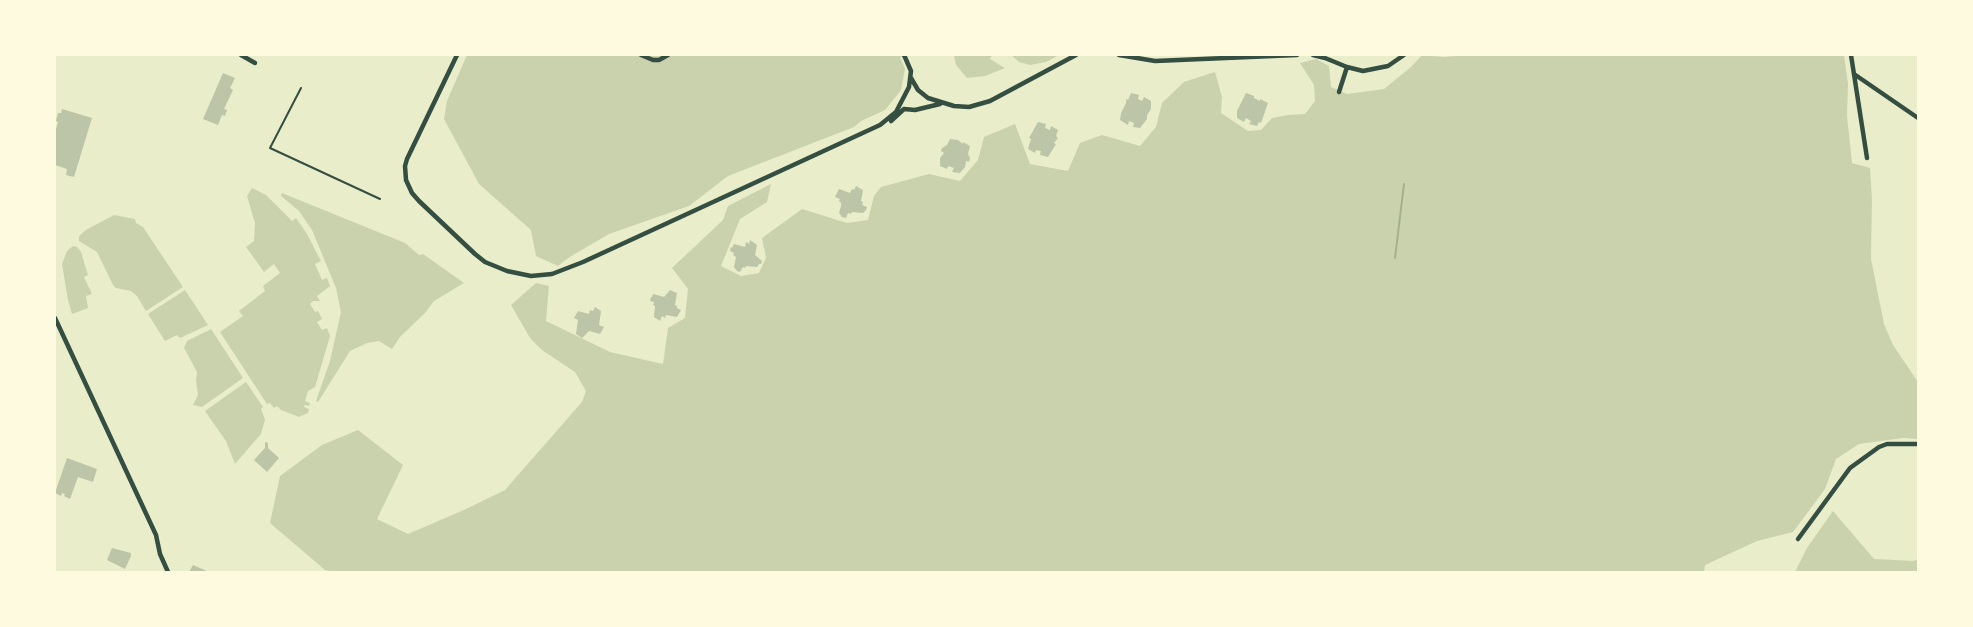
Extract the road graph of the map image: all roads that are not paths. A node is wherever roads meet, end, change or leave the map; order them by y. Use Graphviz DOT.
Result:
graph roads {
  1 [pos="241,55"];
  2 [pos="457,55"];
  3 [pos="641,55"];
  4 [pos="668,55"];
  5 [pos="904,55"];
  6 [pos="1076,55"];
  7 [pos="1119,55"];
  8 [pos="1297,55"];
  9 [pos="1313,55"];
  10 [pos="1404,55"];
  11 [pos="1851,55"];
  12 [pos="255,63"];
  13 [pos="1347,67"];
  14 [pos="1854,74"];
  15 [pos="911,78"];
  16 [pos="300,88"];
  17 [pos="1339,92"];
  18 [pos="904,98"];
  19 [pos="942,103"];
  20 [pos="904,109"];
  21 [pos="1918,118"];
  22 [pos="880,125"];
  23 [pos="1867,158"];
  24 [pos="380,199"];
  25 [pos="55,318"];
  26 [pos="1918,444"];
  27 [pos="1798,539"];
  28 [pos="168,572"];
  1 -- 12 [label="street"];
  2 -- 22 [label="street"];
  3 -- 4 [label="street"];
  5 -- 15 [label="street"];
  6 -- 19 [label="street"];
  7 -- 8 [label="street"];
  9 -- 13 [label="street"];
  10 -- 13 [label="street"];
  11 -- 14 [label="street"];
  13 -- 17 [label="street"];
  14 -- 21 [label="street"];
  14 -- 23 [label="street"];
  15 -- 18 [label="street"];
  15 -- 19 [label="street"];
  16 -- 24 [label="lane"];
  18 -- 20 [label="street"];
  18 -- 22 [label="street"];
  19 -- 20 [label="street"];
  20 -- 22 [label="street"];
  25 -- 28 [label="street"];
  26 -- 27 [label="street"];
}
